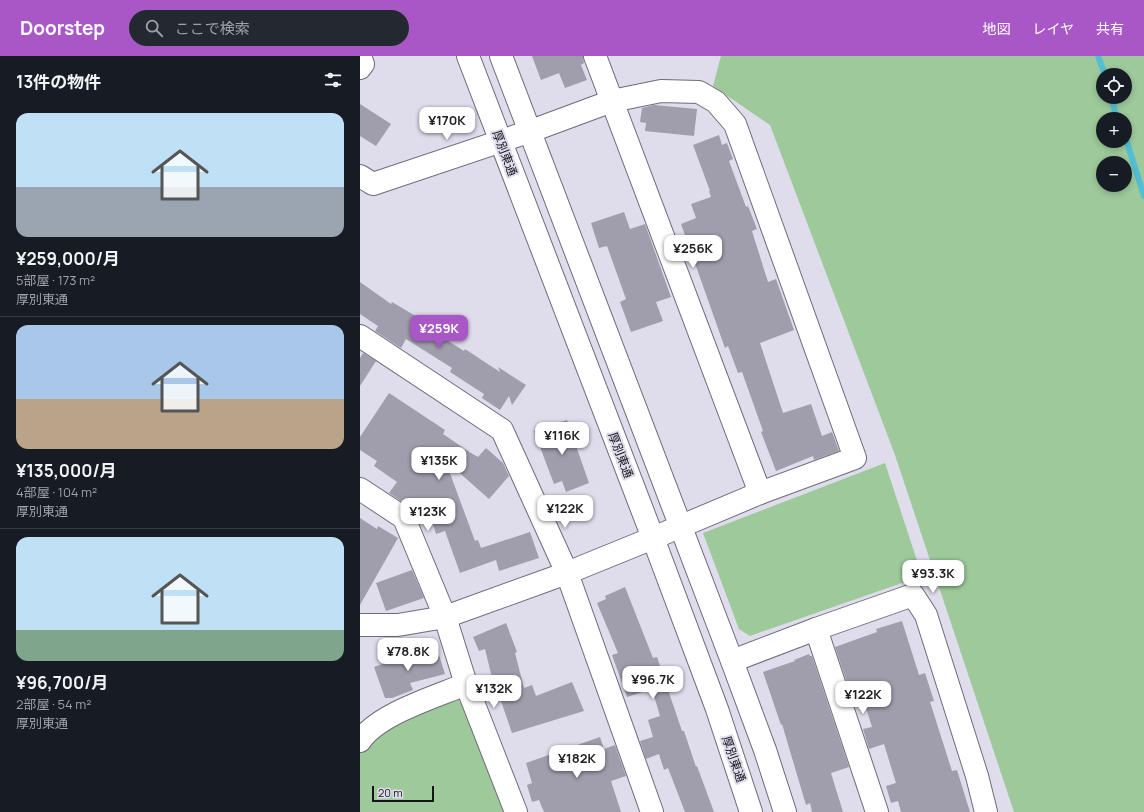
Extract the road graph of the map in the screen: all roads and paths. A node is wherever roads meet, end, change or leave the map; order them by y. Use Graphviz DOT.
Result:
graph roads {
  1 [pos="360,56"];
  2 [pos="468,56"];
  3 [pos="501,56"];
  4 [pos="596,56"];
  5 [pos="360,68"];
  6 [pos="612,101"];
  7 [pos="531,131"];
  8 [pos="501,141"];
  9 [pos="360,176"];
  10 [pos="360,336"];
  11 [pos="360,489"];
  12 [pos="760,493"];
  13 [pos="681,526"];
  14 [pos="653,538"];
  15 [pos="566,573"];
  16 [pos="445,616"];
  17 [pos="360,625"];
  18 [pos="816,629"];
  19 [pos="732,661"];
  20 [pos="466,684"];
  21 [pos="360,741"];
  22 [pos="516,812"];
  23 [pos="652,812"];
  24 [pos="751,812"];
  25 [pos="784,812"];
  26 [pos="877,812"];
  27 [pos="986,812"];
  1 -- 5 [label="street"];
  2 -- 8 [label="street, 厚別東通"];
  3 -- 7 [label="street"];
  4 -- 6 [label="street"];
  6 -- 7 [label="street"];
  6 -- 12 [label="street"];
  6 -- 12 [label="street"];
  7 -- 8 [label="street"];
  7 -- 13 [label="street"];
  8 -- 9 [label="street"];
  8 -- 14 [label="street, 厚別東通"];
  10 -- 15 [label="street"];
  11 -- 16 [label="street"];
  12 -- 13 [label="street"];
  13 -- 14 [label="street"];
  13 -- 19 [label="street"];
  14 -- 15 [label="street"];
  14 -- 24 [label="street, 厚別東通"];
  15 -- 16 [label="street"];
  15 -- 23 [label="street"];
  16 -- 17 [label="street"];
  16 -- 20 [label="street"];
  18 -- 19 [label="street"];
  18 -- 26 [label="street"];
  18 -- 27 [label="street"];
  19 -- 25 [label="street"];
  20 -- 21 [label="street"];
  20 -- 22 [label="street"];
}
